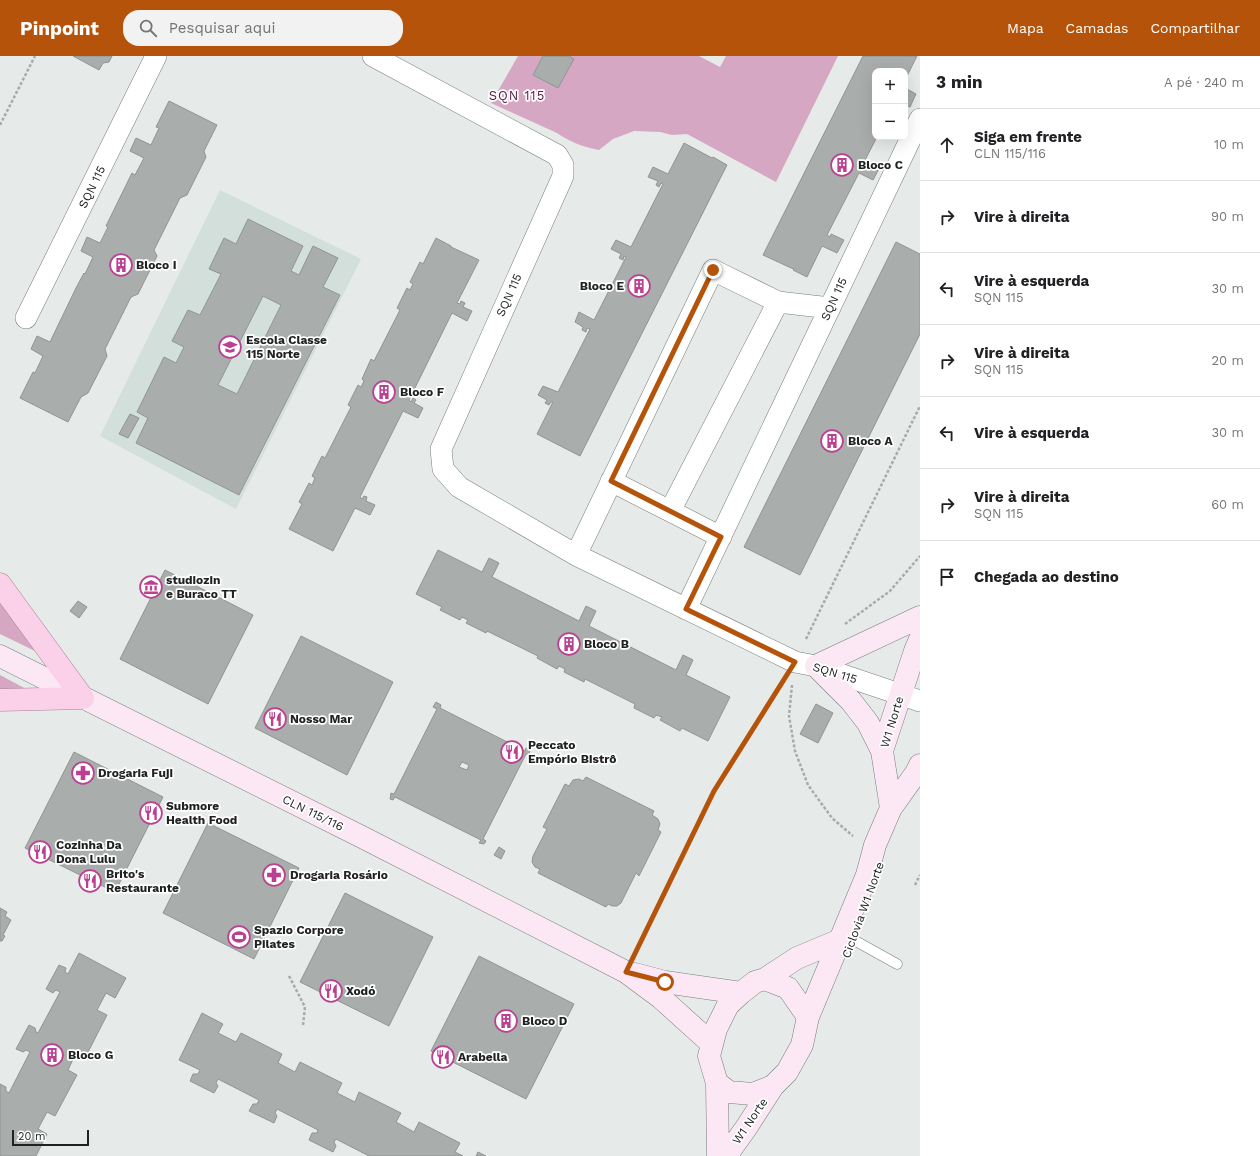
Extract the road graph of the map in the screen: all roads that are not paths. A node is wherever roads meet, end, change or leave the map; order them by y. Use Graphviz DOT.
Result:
graph roads {
  1 [pos="156,56"];
  2 [pos="383,58"];
  3 [pos="920,119"];
  4 [pos="778,302"];
  5 [pos="830,308"];
  6 [pos="26,318"];
  7 [pos="611,481"];
  8 [pos="670,511"];
  9 [pos="721,537"];
  10 [pos="576,555"];
  11 [pos="0,584"];
  12 [pos="686,609"];
  13 [pos="920,617"];
  14 [pos="920,639"];
  15 [pos="0,656"];
  16 [pos="816,666"];
  17 [pos="910,697"];
  18 [pos="83,698"];
  19 [pos="0,700"];
  20 [pos="882,751"];
  21 [pos="920,765"];
  22 [pos="891,808"];
  23 [pos="842,937"];
  24 [pos="897,964"];
  25 [pos="626,972"];
  26 [pos="765,979"];
  27 [pos="741,993"];
  28 [pos="808,1017"];
  29 [pos="712,1044"];
  30 [pos="716,1082"];
  31 [pos="773,1086"];
  32 [pos="718,1156"];
  33 [pos="726,1156"];
  1 -- 6 [label="street, SQN 115"];
  2 -- 10 [label="street, SQN 115"];
  3 -- 5 [label="street, SQN 115"];
  4 -- 5 [label="street"];
  4 -- 7 [label="street"];
  4 -- 8 [label="street"];
  5 -- 9 [label="street, SQN 115"];
  7 -- 8 [label="street"];
  7 -- 10 [label="street"];
  8 -- 9 [label="street"];
  9 -- 12 [label="street, SQN 115"];
  10 -- 12 [label="street, SQN 115"];
  11 -- 18 [label="main road"];
  12 -- 16 [label="street, SQN 115"];
  13 -- 16 [label="street"];
  14 -- 17 [label="street, W1 Norte"];
  15 -- 18 [label="street, CLN 115/116"];
  16 -- 17 [label="street, SQN 115"];
  16 -- 20 [label="street"];
  17 -- 20 [label="street, W1 Norte"];
  18 -- 19 [label="main road"];
  18 -- 25 [label="street, CLN 115/116"];
  20 -- 22 [label="street, W1 Norte"];
  21 -- 22 [label="street"];
  22 -- 23 [label="street"];
  23 -- 24 [label="lane"];
  23 -- 26 [label="street"];
  23 -- 28 [label="street"];
  25 -- 27 [label="street, CLN 115/116"];
  25 -- 29 [label="street, CLN 115/116"];
  26 -- 27 [label="street"];
  26 -- 28 [label="street"];
  27 -- 29 [label="street"];
  28 -- 31 [label="street"];
  29 -- 30 [label="street"];
  30 -- 31 [label="street"];
  30 -- 32 [label="street, W1 Norte"];
  31 -- 33 [label="street, W1 Norte"];
}
